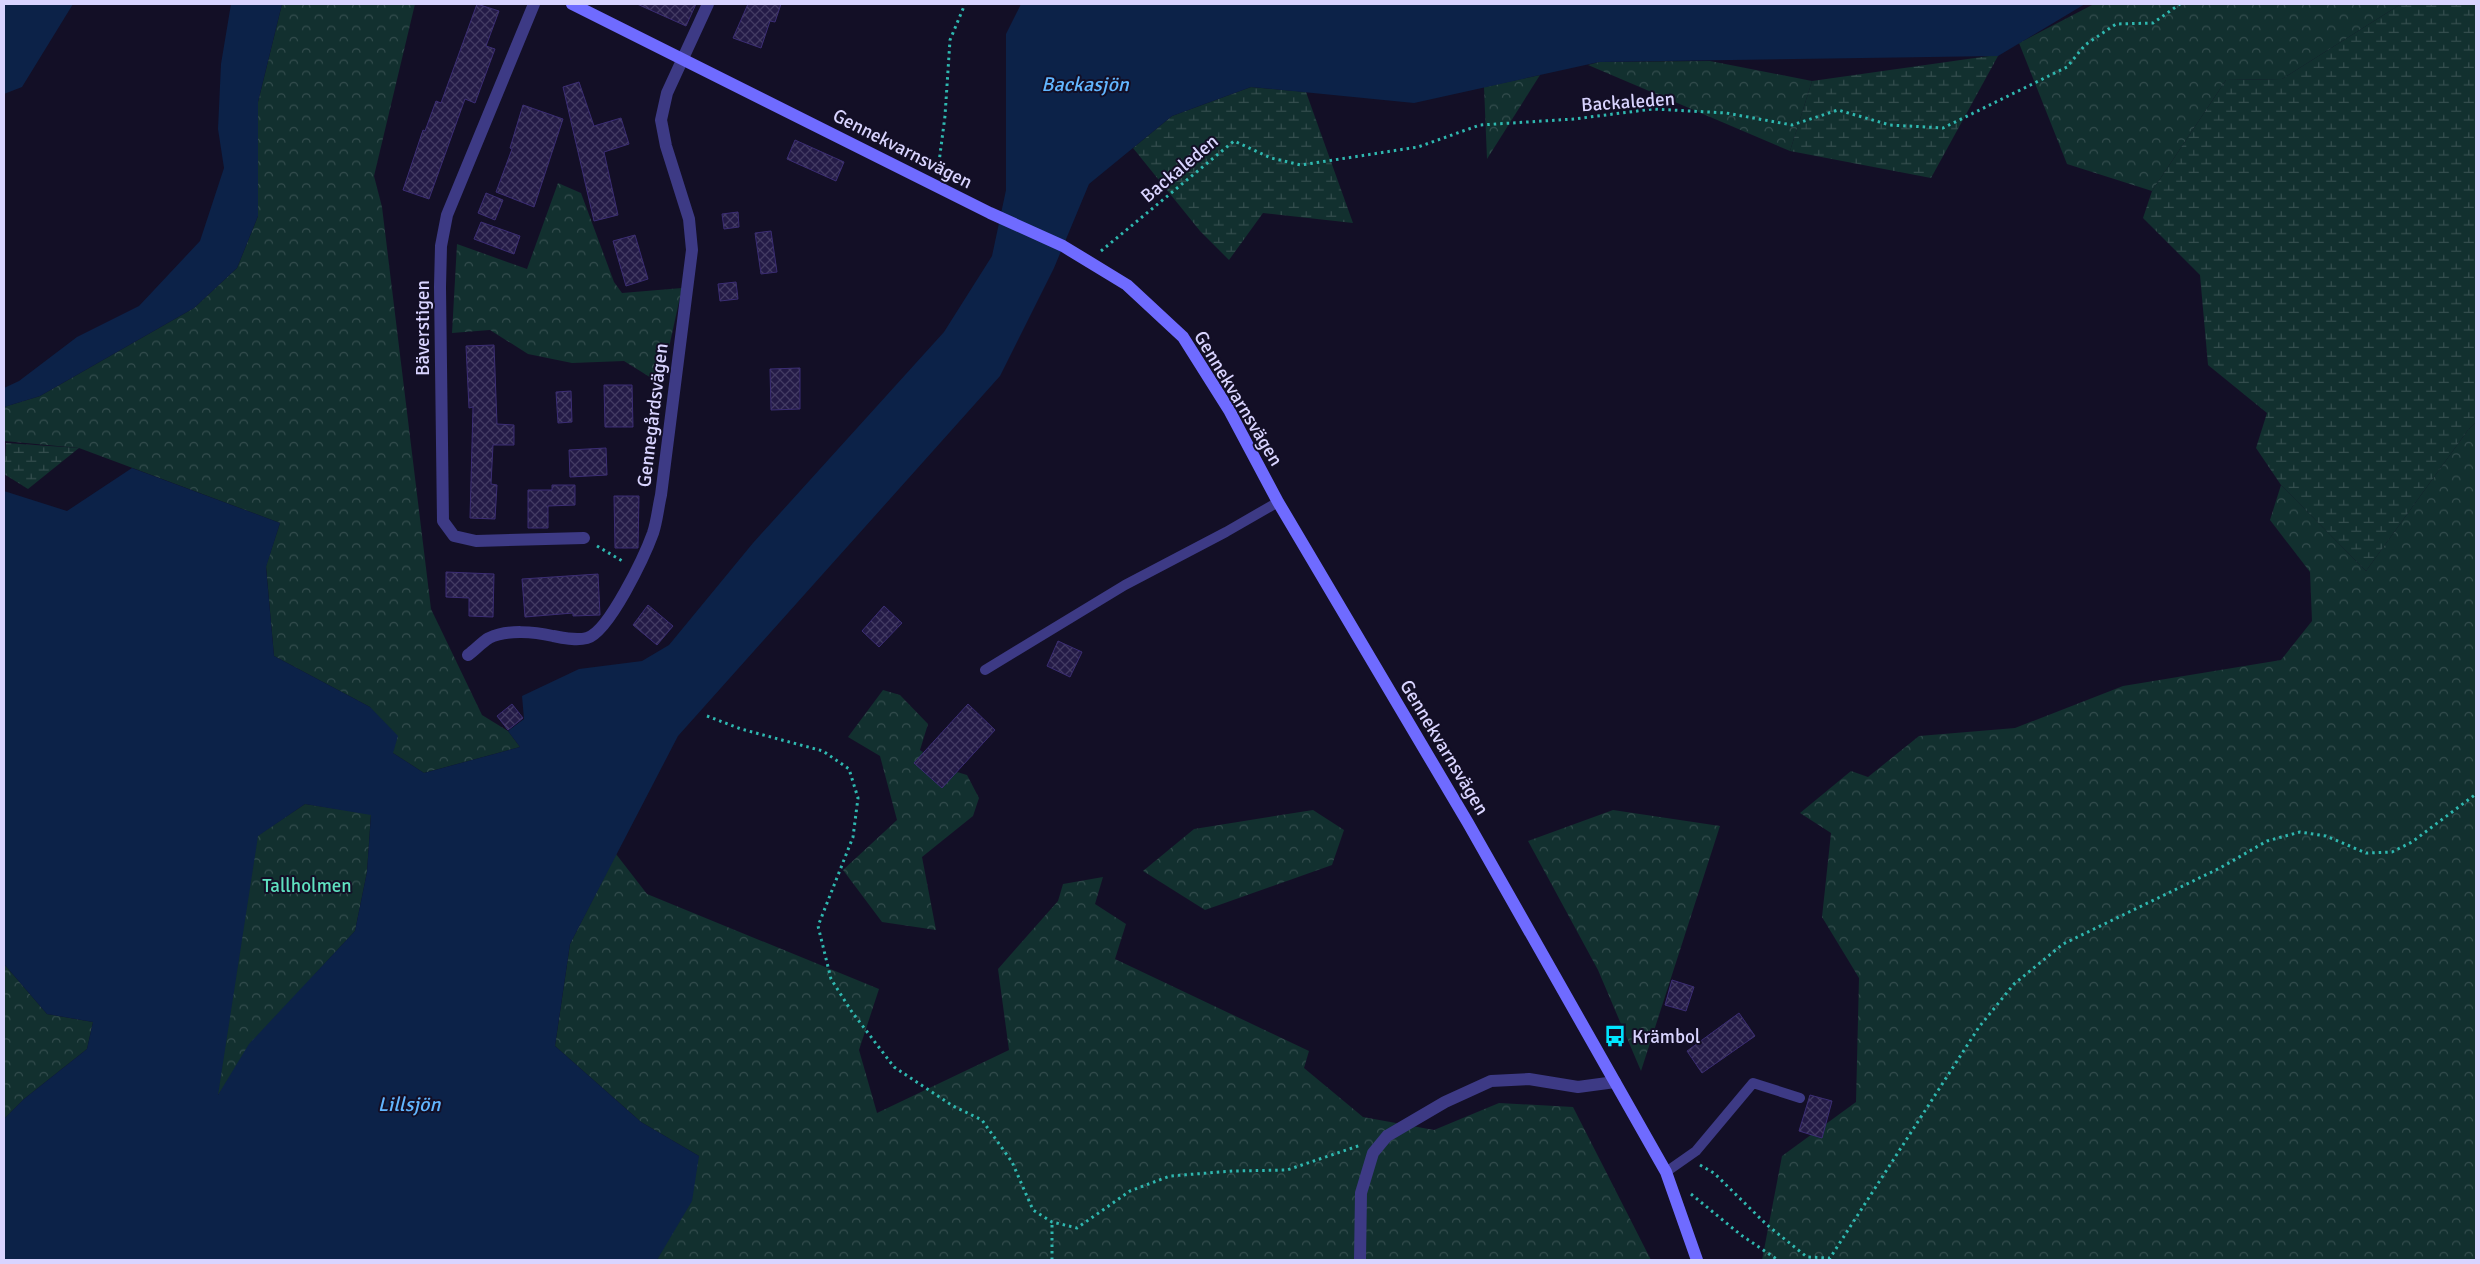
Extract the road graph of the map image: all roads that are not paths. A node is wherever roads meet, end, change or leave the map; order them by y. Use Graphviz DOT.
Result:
graph roads {
  1 [pos="534,4"];
  2 [pos="572,4"];
  3 [pos="708,4"];
  4 [pos="683,58"];
  5 [pos="1278,502"];
  6 [pos="584,538"];
  7 [pos="468,655"];
  8 [pos="985,670"];
  9 [pos="1615,1082"];
  10 [pos="1800,1098"];
  11 [pos="1666,1172"];
  12 [pos="1360,1260"];
  13 [pos="1697,1260"];
  1 -- 6 [label="street, Bäverstigen"];
  2 -- 4 [label="street, Gennekvarnsvägen"];
  3 -- 4 [label="street, Gennegårdsvägen"];
  4 -- 5 [label="street, Gennekvarnsvägen"];
  4 -- 7 [label="street, Gennegårdsvägen"];
  5 -- 8 [label="lane"];
  5 -- 9 [label="street, Gennekvarnsvägen"];
  9 -- 11 [label="street, Gennekvarnsvägen"];
  9 -- 12 [label="street"];
  10 -- 11 [label="lane"];
  11 -- 13 [label="street, Gennekvarnsvägen"];
}
